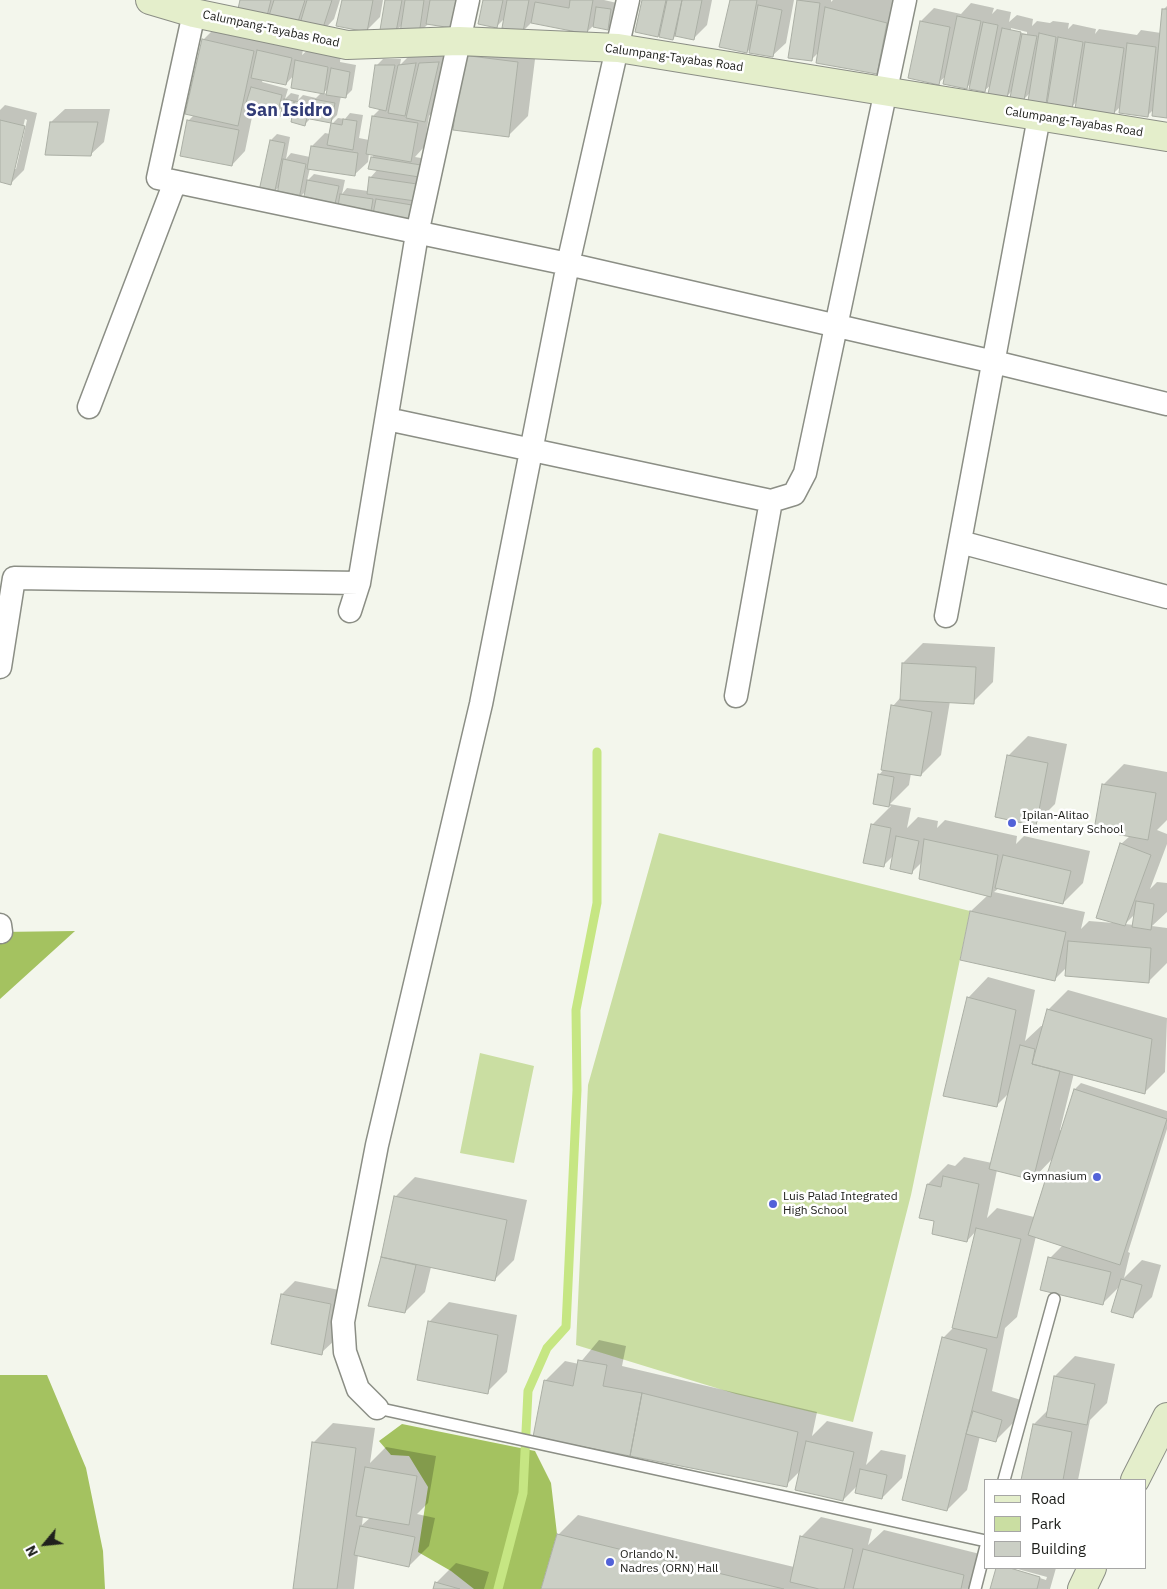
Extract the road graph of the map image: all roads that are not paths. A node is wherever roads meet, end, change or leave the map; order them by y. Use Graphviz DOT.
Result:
graph roads {
  1 [pos="150,0"];
  2 [pos="468,0"];
  3 [pos="628,0"];
  4 [pos="905,0"];
  5 [pos="194,13"];
  6 [pos="459,41"];
  7 [pos="618,48"];
  8 [pos="886,90"];
  9 [pos="1039,117"];
  10 [pos="1167,137"];
  11 [pos="176,182"];
  12 [pos="416,234"];
  13 [pos="568,264"];
  14 [pos="836,326"];
  15 [pos="994,362"];
  16 [pos="1167,404"];
  17 [pos="88,406"];
  18 [pos="387,419"];
  19 [pos="531,450"];
  20 [pos="771,501"];
  21 [pos="960,542"];
  22 [pos="359,582"];
  23 [pos="1167,597"];
  24 [pos="6,605"];
  25 [pos="350,611"];
  26 [pos="946,616"];
  27 [pos="0,667"];
  28 [pos="736,696"];
  29 [pos="1054,1299"];
  30 [pos="377,1408"];
  31 [pos="1167,1417"];
  32 [pos="1004,1479"];
  33 [pos="1136,1479"];
  34 [pos="984,1541"];
  35 [pos="984,1554"];
  36 [pos="1092,1569"];
  37 [pos="975,1589"];
  38 [pos="1082,1589"];
  1 -- 5 [label="main road, Calumpang-Tayabas Road"];
  2 -- 6 [label="street"];
  3 -- 7 [label="street"];
  4 -- 8 [label="street"];
  5 -- 6 [label="main road, Calumpang-Tayabas Road"];
  5 -- 11 [label="street"];
  6 -- 7 [label="main road, Calumpang-Tayabas Road"];
  6 -- 12 [label="street"];
  7 -- 8 [label="main road, Calumpang-Tayabas Road"];
  7 -- 13 [label="street"];
  8 -- 9 [label="main road, Calumpang-Tayabas Road"];
  8 -- 14 [label="street"];
  9 -- 10 [label="main road, Calumpang-Tayabas Road"];
  9 -- 15 [label="street"];
  11 -- 12 [label="street"];
  11 -- 17 [label="street"];
  12 -- 13 [label="street"];
  12 -- 18 [label="street"];
  13 -- 14 [label="street"];
  13 -- 19 [label="street"];
  14 -- 15 [label="street"];
  14 -- 20 [label="street"];
  15 -- 16 [label="street"];
  15 -- 21 [label="street"];
  18 -- 19 [label="street"];
  18 -- 22 [label="street"];
  19 -- 20 [label="street"];
  19 -- 30 [label="street"];
  20 -- 28 [label="street"];
  21 -- 23 [label="street"];
  21 -- 26 [label="street"];
  22 -- 24 [label="street"];
  22 -- 25 [label="street"];
  24 -- 27 [label="street"];
  29 -- 32 [label="lane"];
  30 -- 34 [label="lane"];
  31 -- 33 [label="main road"];
  35 -- 37 [label="lane"];
  36 -- 38 [label="main road"];
}
